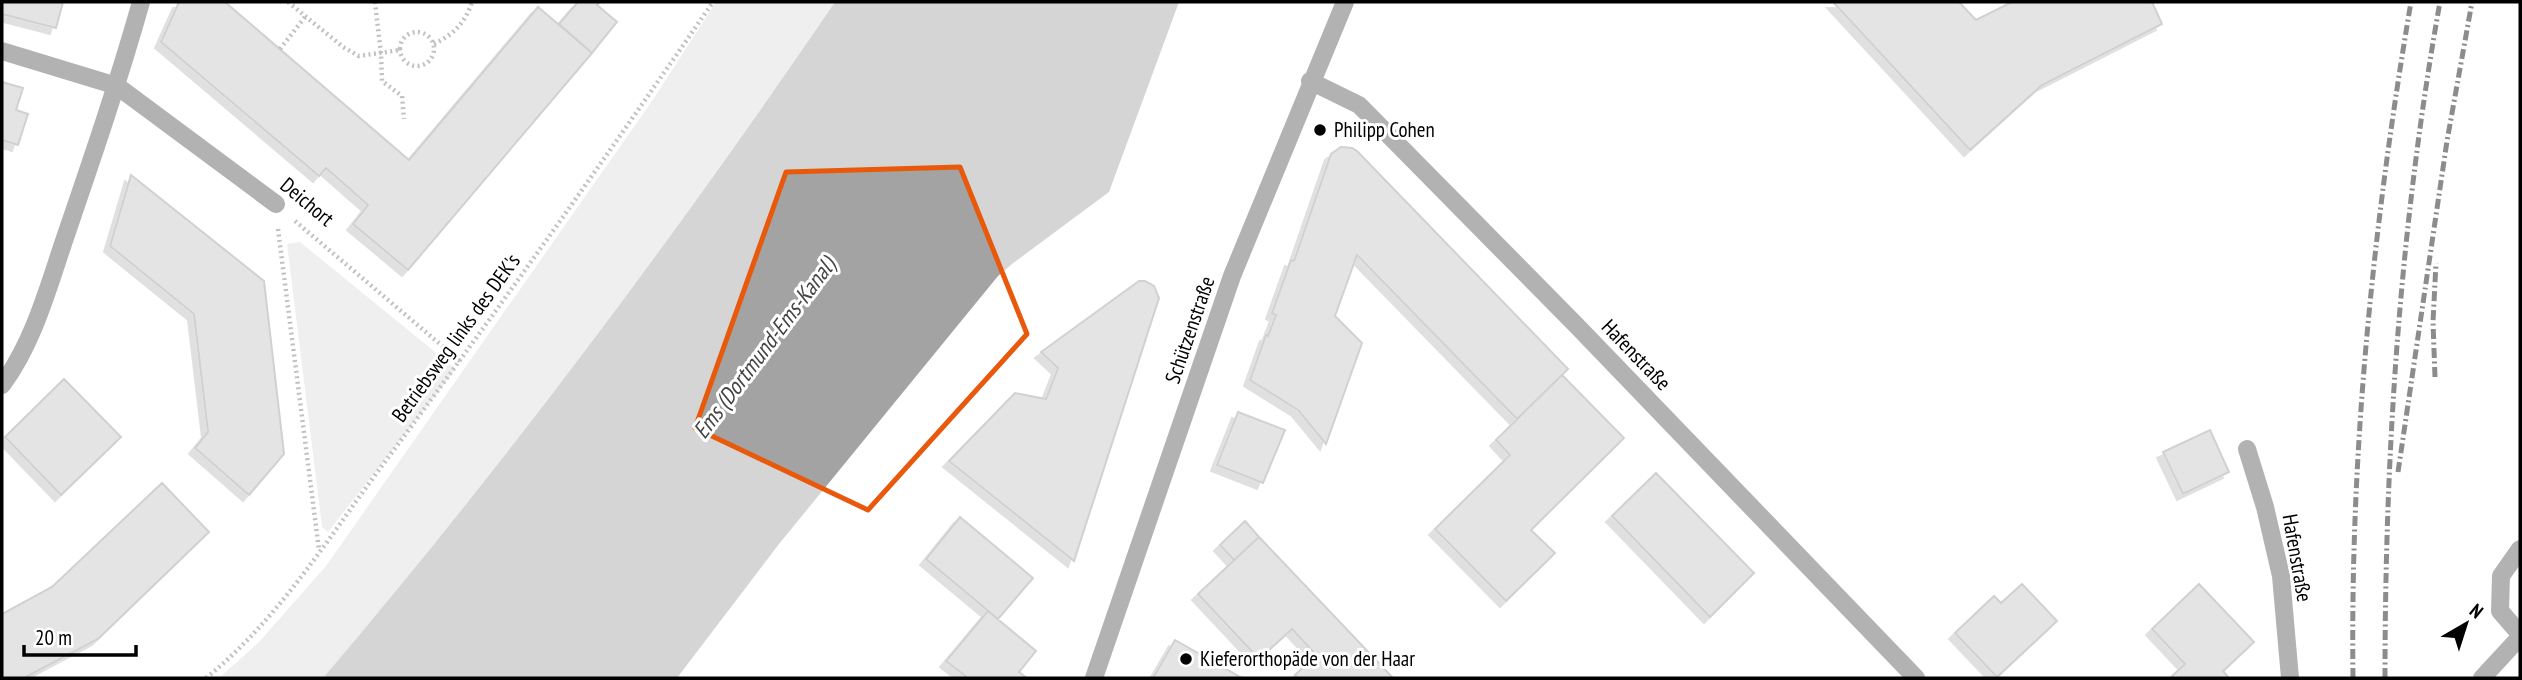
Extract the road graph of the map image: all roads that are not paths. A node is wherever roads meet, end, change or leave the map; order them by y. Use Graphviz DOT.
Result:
graph roads {
  1 [pos="141,2"];
  2 [pos="1345,2"];
  3 [pos="2,51"];
  4 [pos="1310,81"];
  5 [pos="117,86"];
  6 [pos="276,204"];
  7 [pos="2,384"];
  8 [pos="2247,449"];
  9 [pos="2520,549"];
  10 [pos="2520,636"];
  11 [pos="1094,678"];
  12 [pos="1916,678"];
  13 [pos="2290,678"];
  14 [pos="2482,678"];
  1 -- 5 [label="street"];
  2 -- 4 [label="street, Schützenstraße"];
  3 -- 5 [label="street, Deichort"];
  4 -- 11 [label="street, Schützenstraße"];
  4 -- 12 [label="street, Hafenstraße"];
  5 -- 6 [label="street, Deichort"];
  5 -- 7 [label="street"];
  8 -- 13 [label="street, Hafenstraße"];
  9 -- 10 [label="street"];
  10 -- 14 [label="street"];
}
